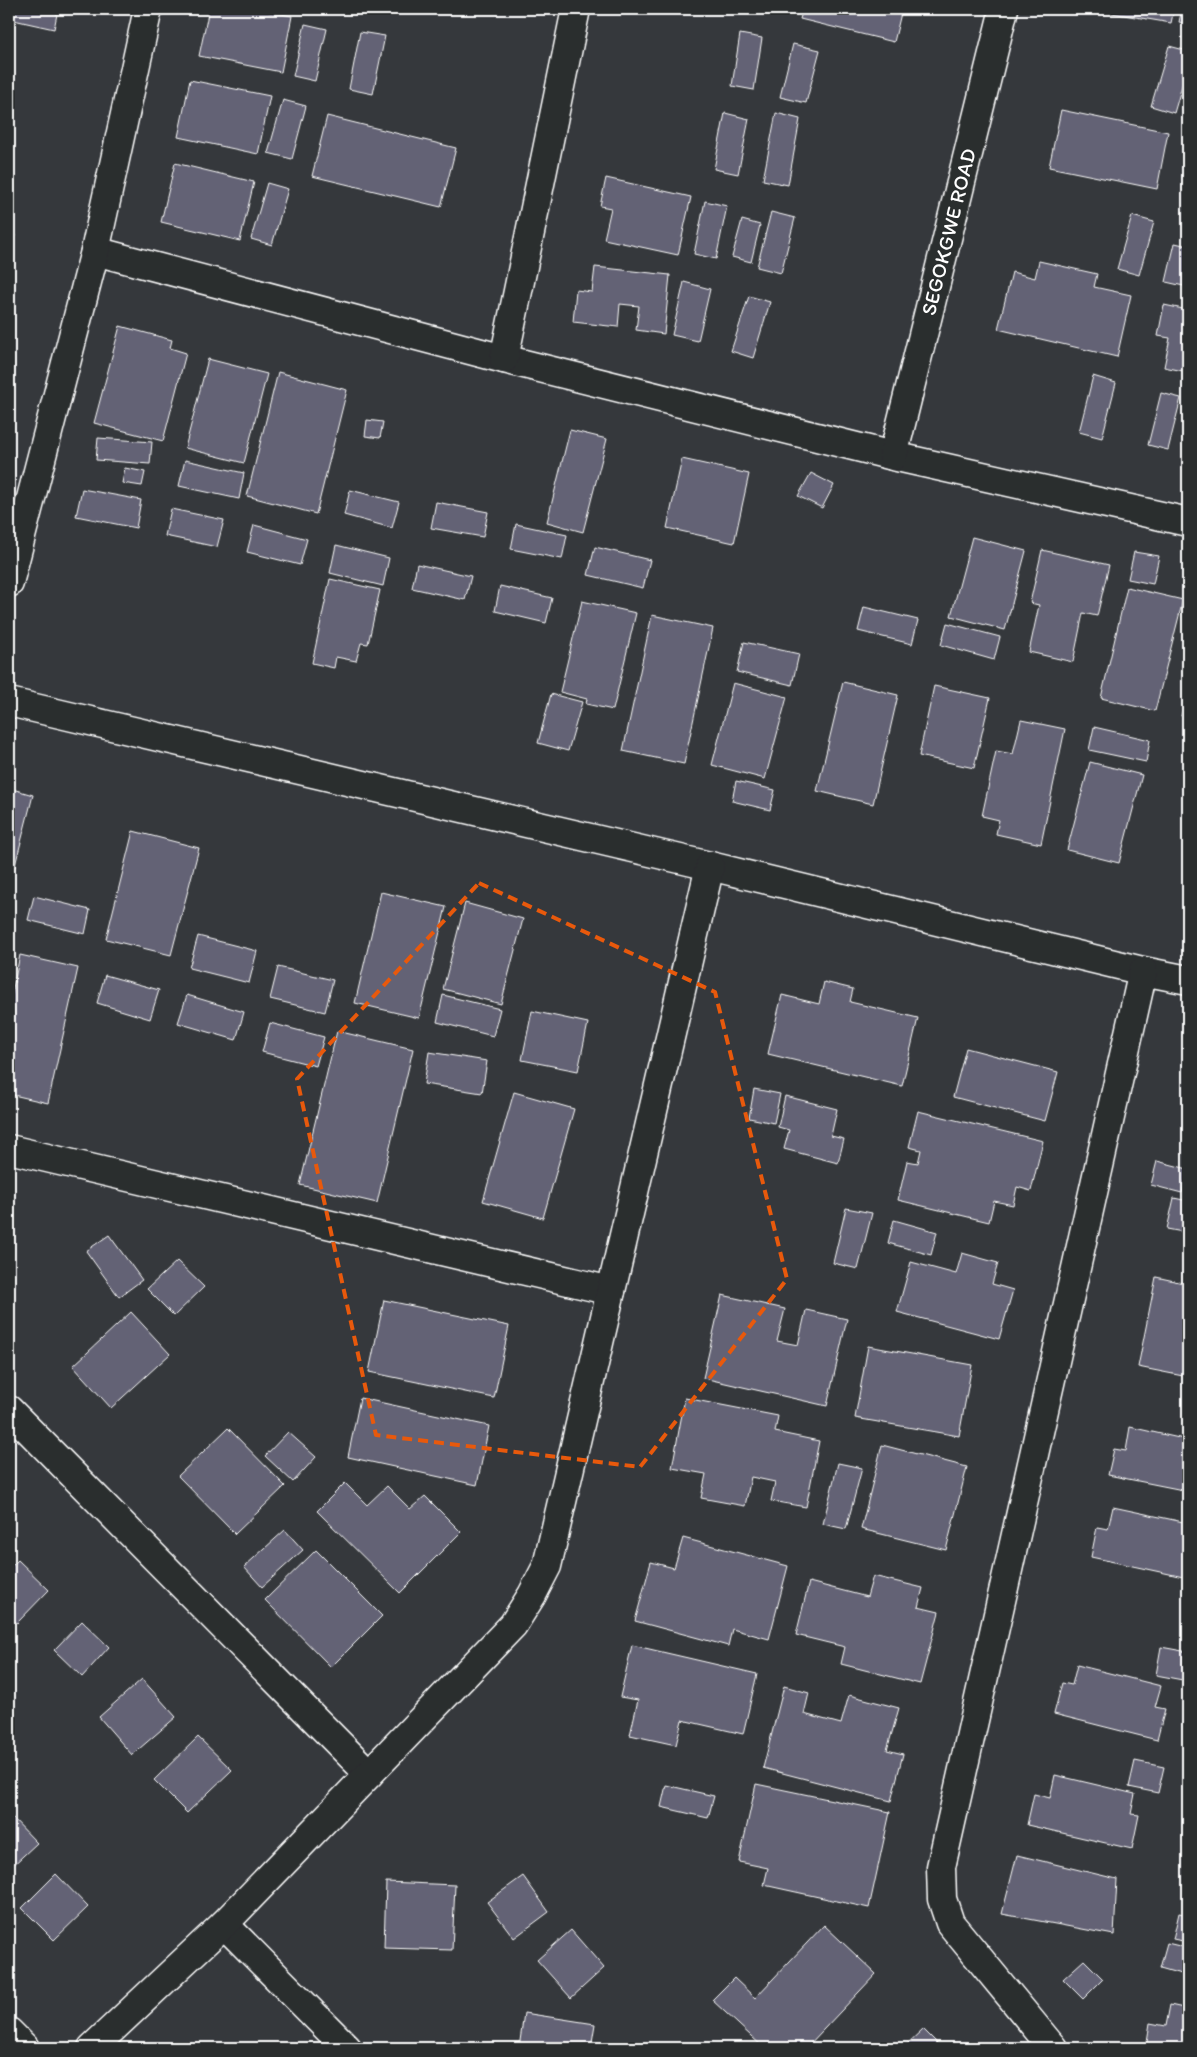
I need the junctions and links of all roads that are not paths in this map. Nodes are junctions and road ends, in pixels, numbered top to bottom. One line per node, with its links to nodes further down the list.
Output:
1 (148, 9): 4 (street)
2 (576, 9): 5 (street)
3 (1004, 9): 6 (street, SEGOKGWE ROAD)
4 (95, 251): 5 (street); 8 (street)
5 (504, 359): 6 (street)
6 (894, 456): 7 (street)
7 (1188, 522)
8 (9, 583)
9 (9, 702): 10 (street)
10 (710, 866): 11 (street); 14 (street)
11 (1144, 971): 12 (street); 22 (street)
12 (1188, 980)
13 (9, 1149): 14 (street)
14 (610, 1291): 16 (street)
15 (9, 1410): 16 (street)
16 (369, 1774): 17 (street)
17 (224, 1924): 20 (street); 21 (street)
18 (9, 2032): 19 (street)
19 (25, 2048)
20 (92, 2048)
21 (348, 2048)
22 (1053, 2048)

